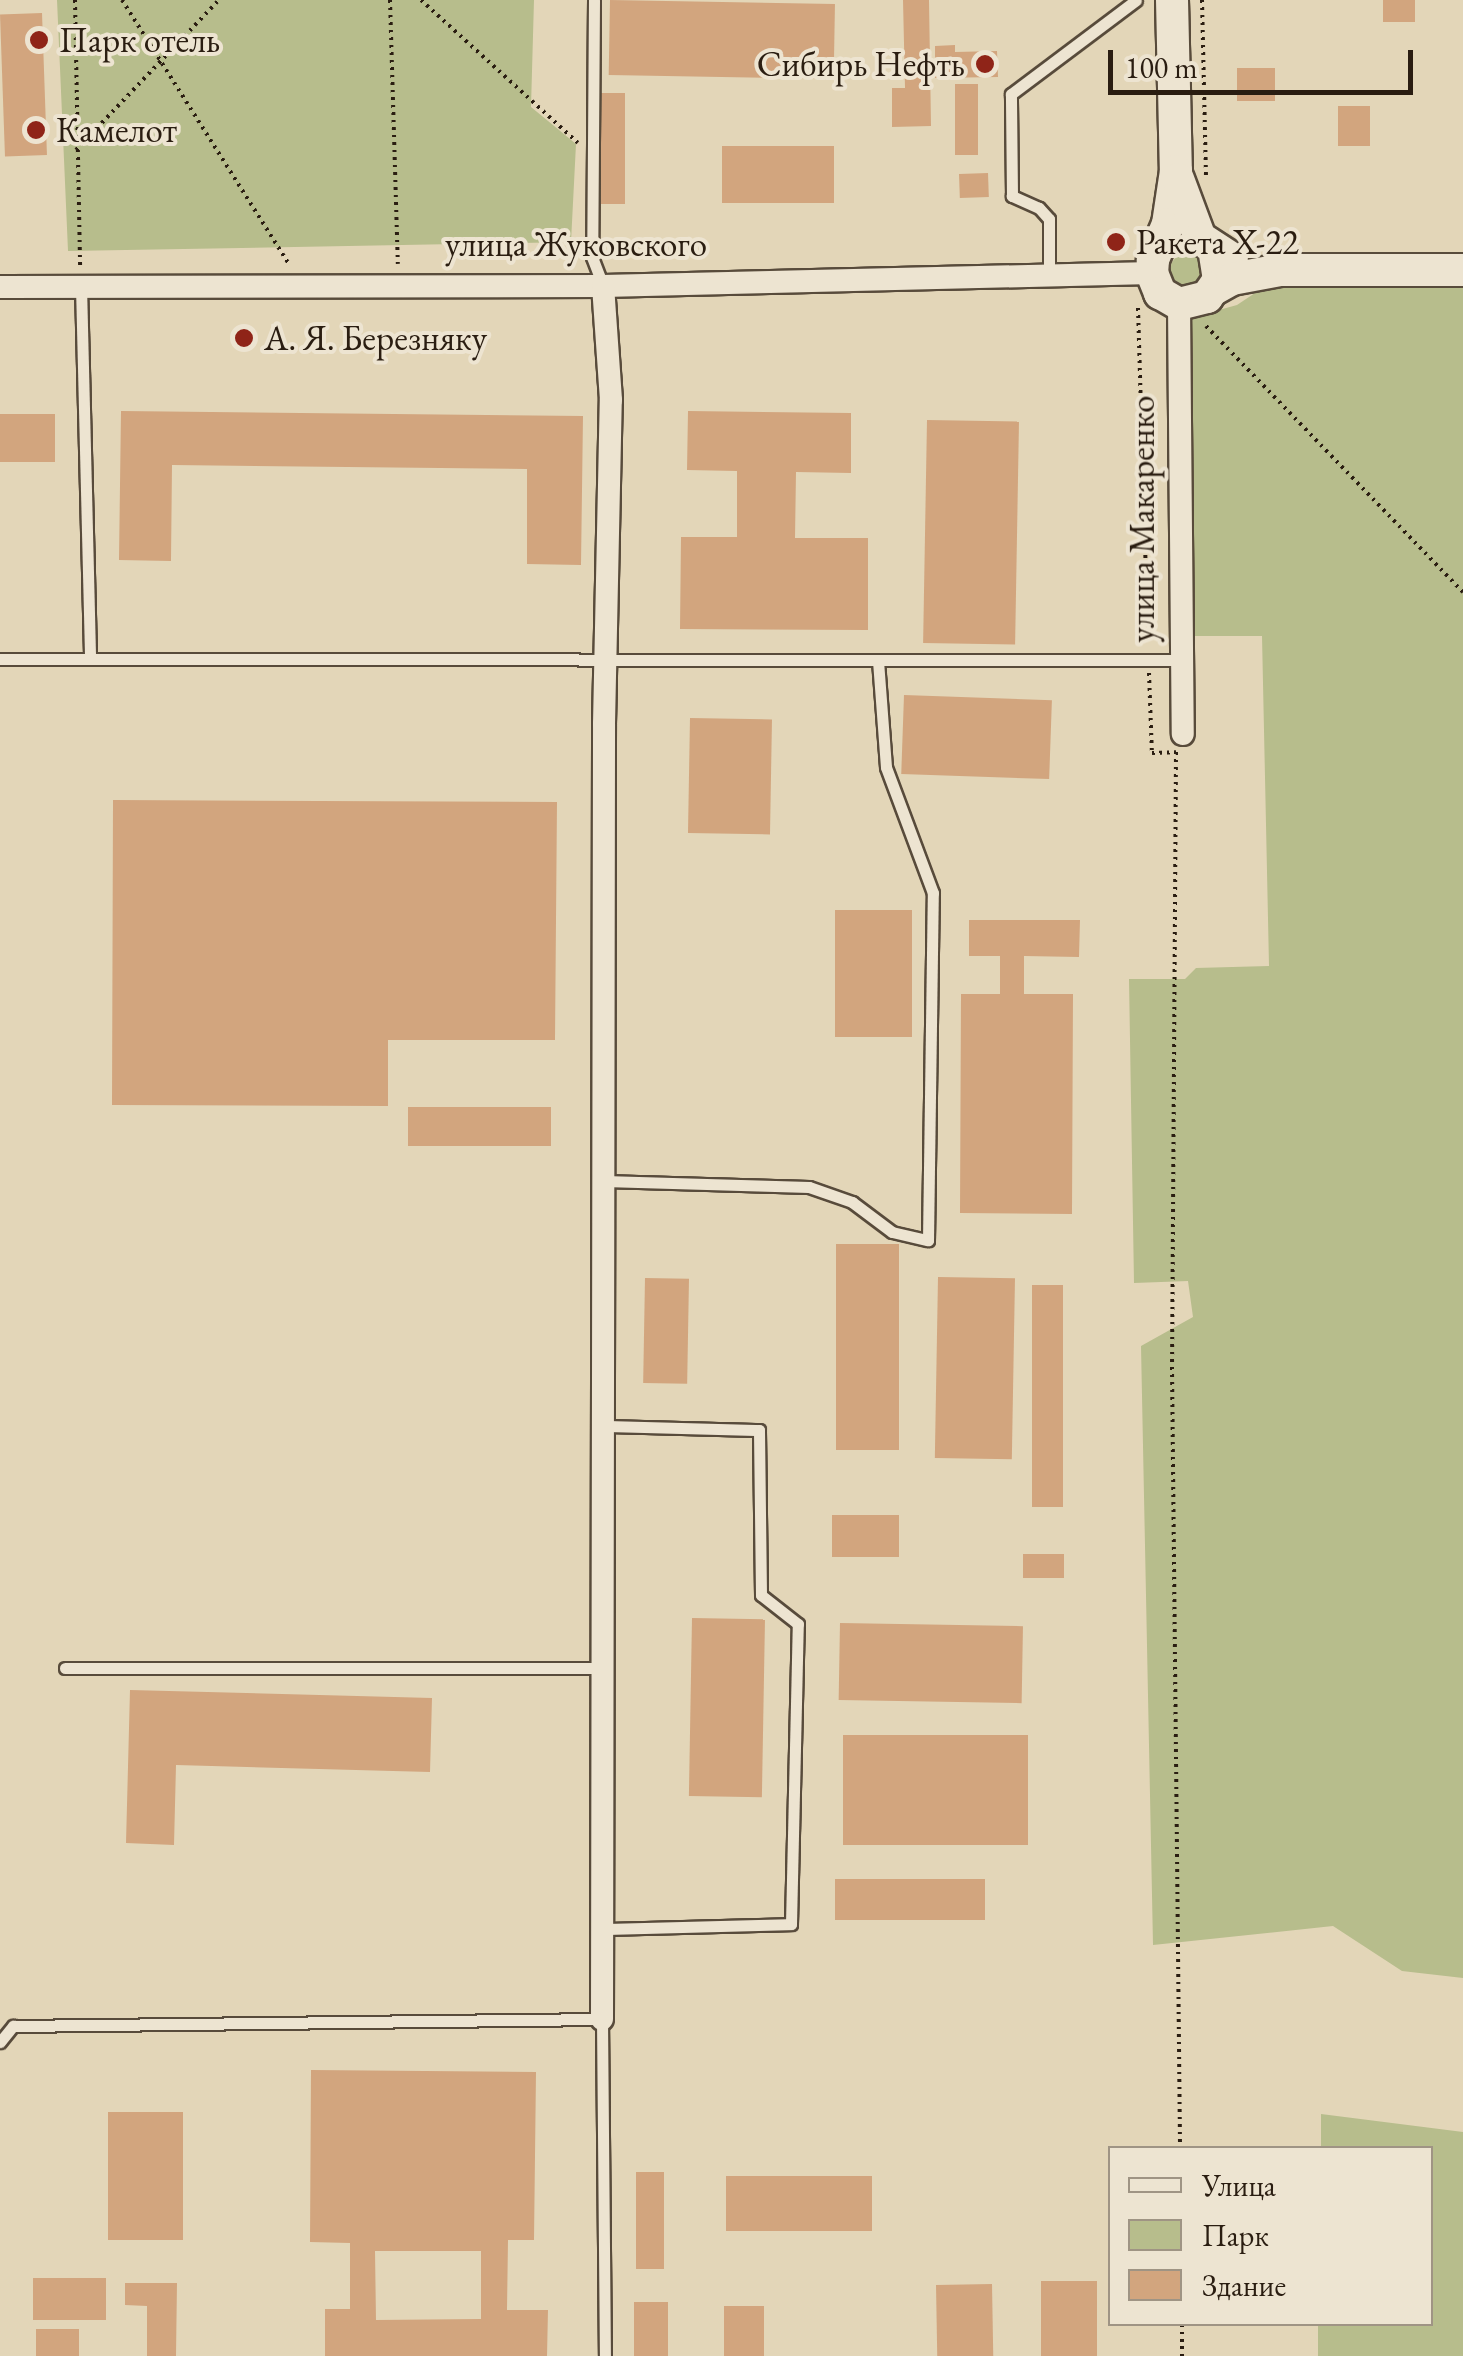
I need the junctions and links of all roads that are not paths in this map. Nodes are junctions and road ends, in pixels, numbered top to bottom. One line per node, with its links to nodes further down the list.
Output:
1 (594, 0): 11 (lane)
2 (1136, 0): 9 (lane)
3 (1172, 0): 4 (street)
4 (1191, 176): 5 (street); 6 (street)
5 (1207, 244): 6 (street); 7 (street); 13 (street)
6 (1155, 261): 9 (street, улица Жуковского); 13 (street)
7 (1280, 270): 8 (street); 13 (street)
8 (1463, 270)
9 (1049, 279): 11 (street, улица Жуковского)
10 (81, 286): 11 (street, улица Жуковского); 12 (street, улица Жуковского); 15 (lane)
11 (603, 286): 14 (street)
12 (0, 287)
13 (1190, 305): 18 (street, улица Макаренко)
14 (605, 656): 15 (lane); 17 (lane); 20 (street)
15 (90, 658): 16 (lane)
16 (0, 659)
17 (878, 660): 18 (lane); 20 (lane)
18 (1183, 660): 19 (street, улица Макаренко)
19 (1180, 743)
20 (604, 1182): 21 (street)
21 (603, 1426): 23 (street); 24 (lane)
22 (65, 1668): 23 (lane)
23 (603, 1668): 24 (street)
24 (602, 1930): 25 (street)
25 (602, 2019): 26 (lane); 27 (lane)
26 (0, 2042)
27 (605, 2356)

